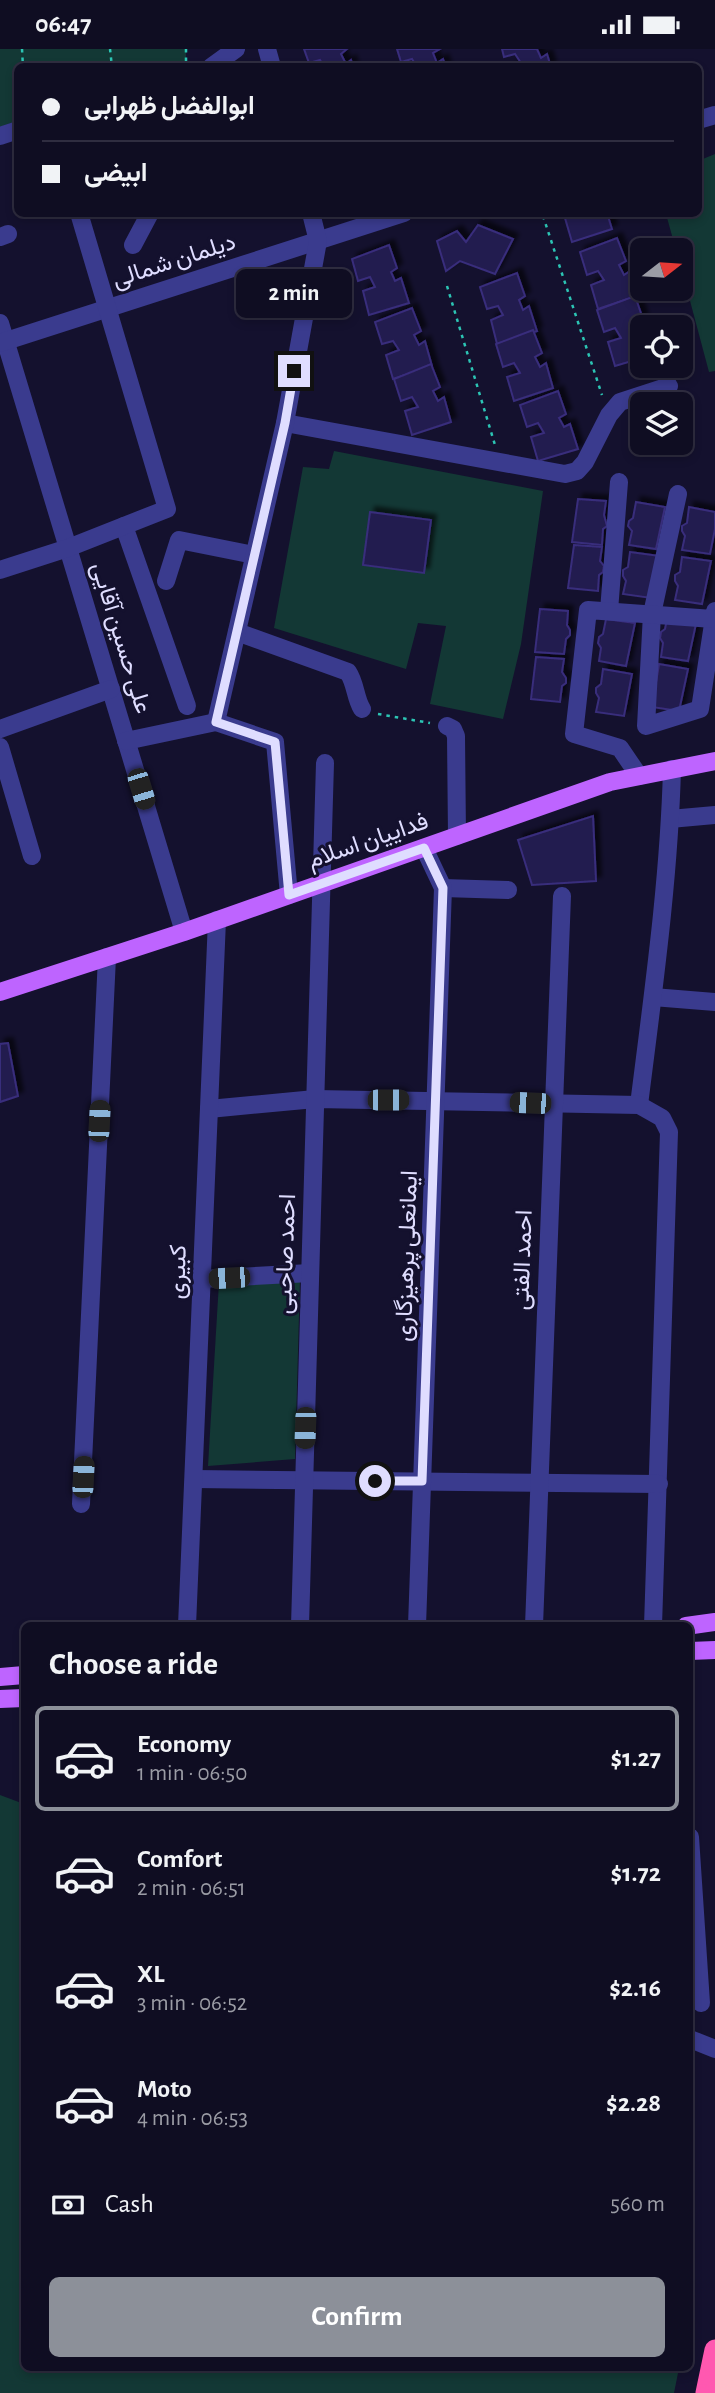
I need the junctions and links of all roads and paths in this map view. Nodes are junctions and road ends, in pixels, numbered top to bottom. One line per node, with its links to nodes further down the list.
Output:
1 (236, 49): 2 (street)
2 (217, 63)
3 (80, 217): 11 (street)
4 (148, 217): 9 (street)
5 (312, 217): 8 (street)
6 (392, 217): 8 (street, دیلمان شمالی)
7 (542, 217): 15 (path)
8 (318, 241): 11 (street, دیلمان شمالی); 16 (street)
9 (133, 245)
10 (447, 286): 17 (path)
11 (108, 309): 13 (street, دیلمان شمالی); 20 (street)
12 (0, 323): 13 (street, علی حسین آقایی)
13 (5, 347): 21 (street, علی حسین آقایی)
14 (668, 386): 15 (street)
15 (609, 415): 17 (street)
16 (285, 423): 17 (street); 22 (street)
17 (500, 462)
18 (619, 482): 25 (street)
19 (678, 494): 26 (street)
20 (124, 526): 21 (street); 30 (street)
21 (68, 548): 23 (street); 29 (street, علی حسین آقایی)
22 (254, 555): 24 (street); 28 (street)
23 (0, 571)
24 (166, 581)
25 (609, 611): 26 (street); 40 (street)
26 (652, 614): 27 (street); 27 (street)
27 (714, 615)
28 (237, 632): 31 (street); 32 (street)
29 (111, 689): 34 (street); 35 (street, علی حسین آقایی)
30 (187, 706)
31 (362, 709): 33 (path)
32 (216, 722): 35 (street); 49 (street)
33 (447, 726): 43 (street)
34 (0, 729)
35 (126, 741): 52 (street, علی حسین آقایی)
36 (0, 747): 45 (street)
37 (715, 761): 39 (main road, فداییان اسلام)
38 (324, 763): 46 (street, احمد صاحبی)
39 (672, 769): 40 (main road, فداییان اسلام); 42 (street)
40 (639, 776): 43 (main road, فداییان اسلام)
41 (715, 815): 42 (street)
42 (670, 819): 55 (street)
43 (457, 835): 44 (main road, فداییان اسلام)
44 (424, 848): 46 (main road, فداییان اسلام); 47 (street)
45 (32, 856)
46 (321, 883): 49 (main road, فداییان اسلام); 57 (street, احمد صاحبی)
47 (443, 888): 48 (street); 58 (street, ایمانعلی پرهیزگاری)
48 (508, 890)
49 (289, 895): 51 (main road, فداییان اسلام)
50 (562, 896): 59 (street, احمد الفتی)
51 (217, 920): 52 (main road, فداییان اسلام); 61 (street, کبیری)
52 (184, 932): 53 (main road, فداییان اسلام)
53 (107, 957): 54 (main road, فداییان اسلام); 69 (street)
54 (0, 992)
55 (653, 997): 56 (street); 60 (street)
56 (715, 1002)
57 (315, 1099): 58 (street); 61 (street); 62 (street, احمد صاحبی)
58 (437, 1100): 59 (street); 66 (street, ایمانعلی پرهیزگاری)
59 (554, 1104): 60 (street); 67 (street, احمد الفتی)
60 (639, 1105): 68 (street)
61 (209, 1109): 63 (street, کبیری)
62 (310, 1273): 63 (street); 65 (street, احمد صاحبی)
63 (202, 1279): 64 (street, کبیری)
64 (194, 1479): 65 (street); 70 (street, کبیری)
65 (304, 1480): 66 (street); 71 (street, احمد صاحبی)
66 (422, 1481): 67 (street); 72 (street, ایمانعلی پرهیزگاری)
67 (539, 1483): 68 (street); 73 (street, احمد الفتی)
68 (659, 1484): 74 (street)
69 (81, 1504)
70 (187, 1622)
71 (300, 1622)
72 (417, 1622)
73 (534, 1622)
74 (653, 1622)
75 (715, 1622): 76 (main road)
76 (693, 1625)
77 (715, 1650): 78 (main road)
78 (693, 1651)
79 (21, 1675): 80 (main road)
80 (0, 1677)
81 (21, 1697): 82 (main road)
82 (0, 1699)
83 (693, 1882): 84 (street)
84 (701, 2003)
85 (693, 2040): 86 (street)
86 (715, 2049)
87 (715, 2350): 88 (highway)
88 (706, 2393)

